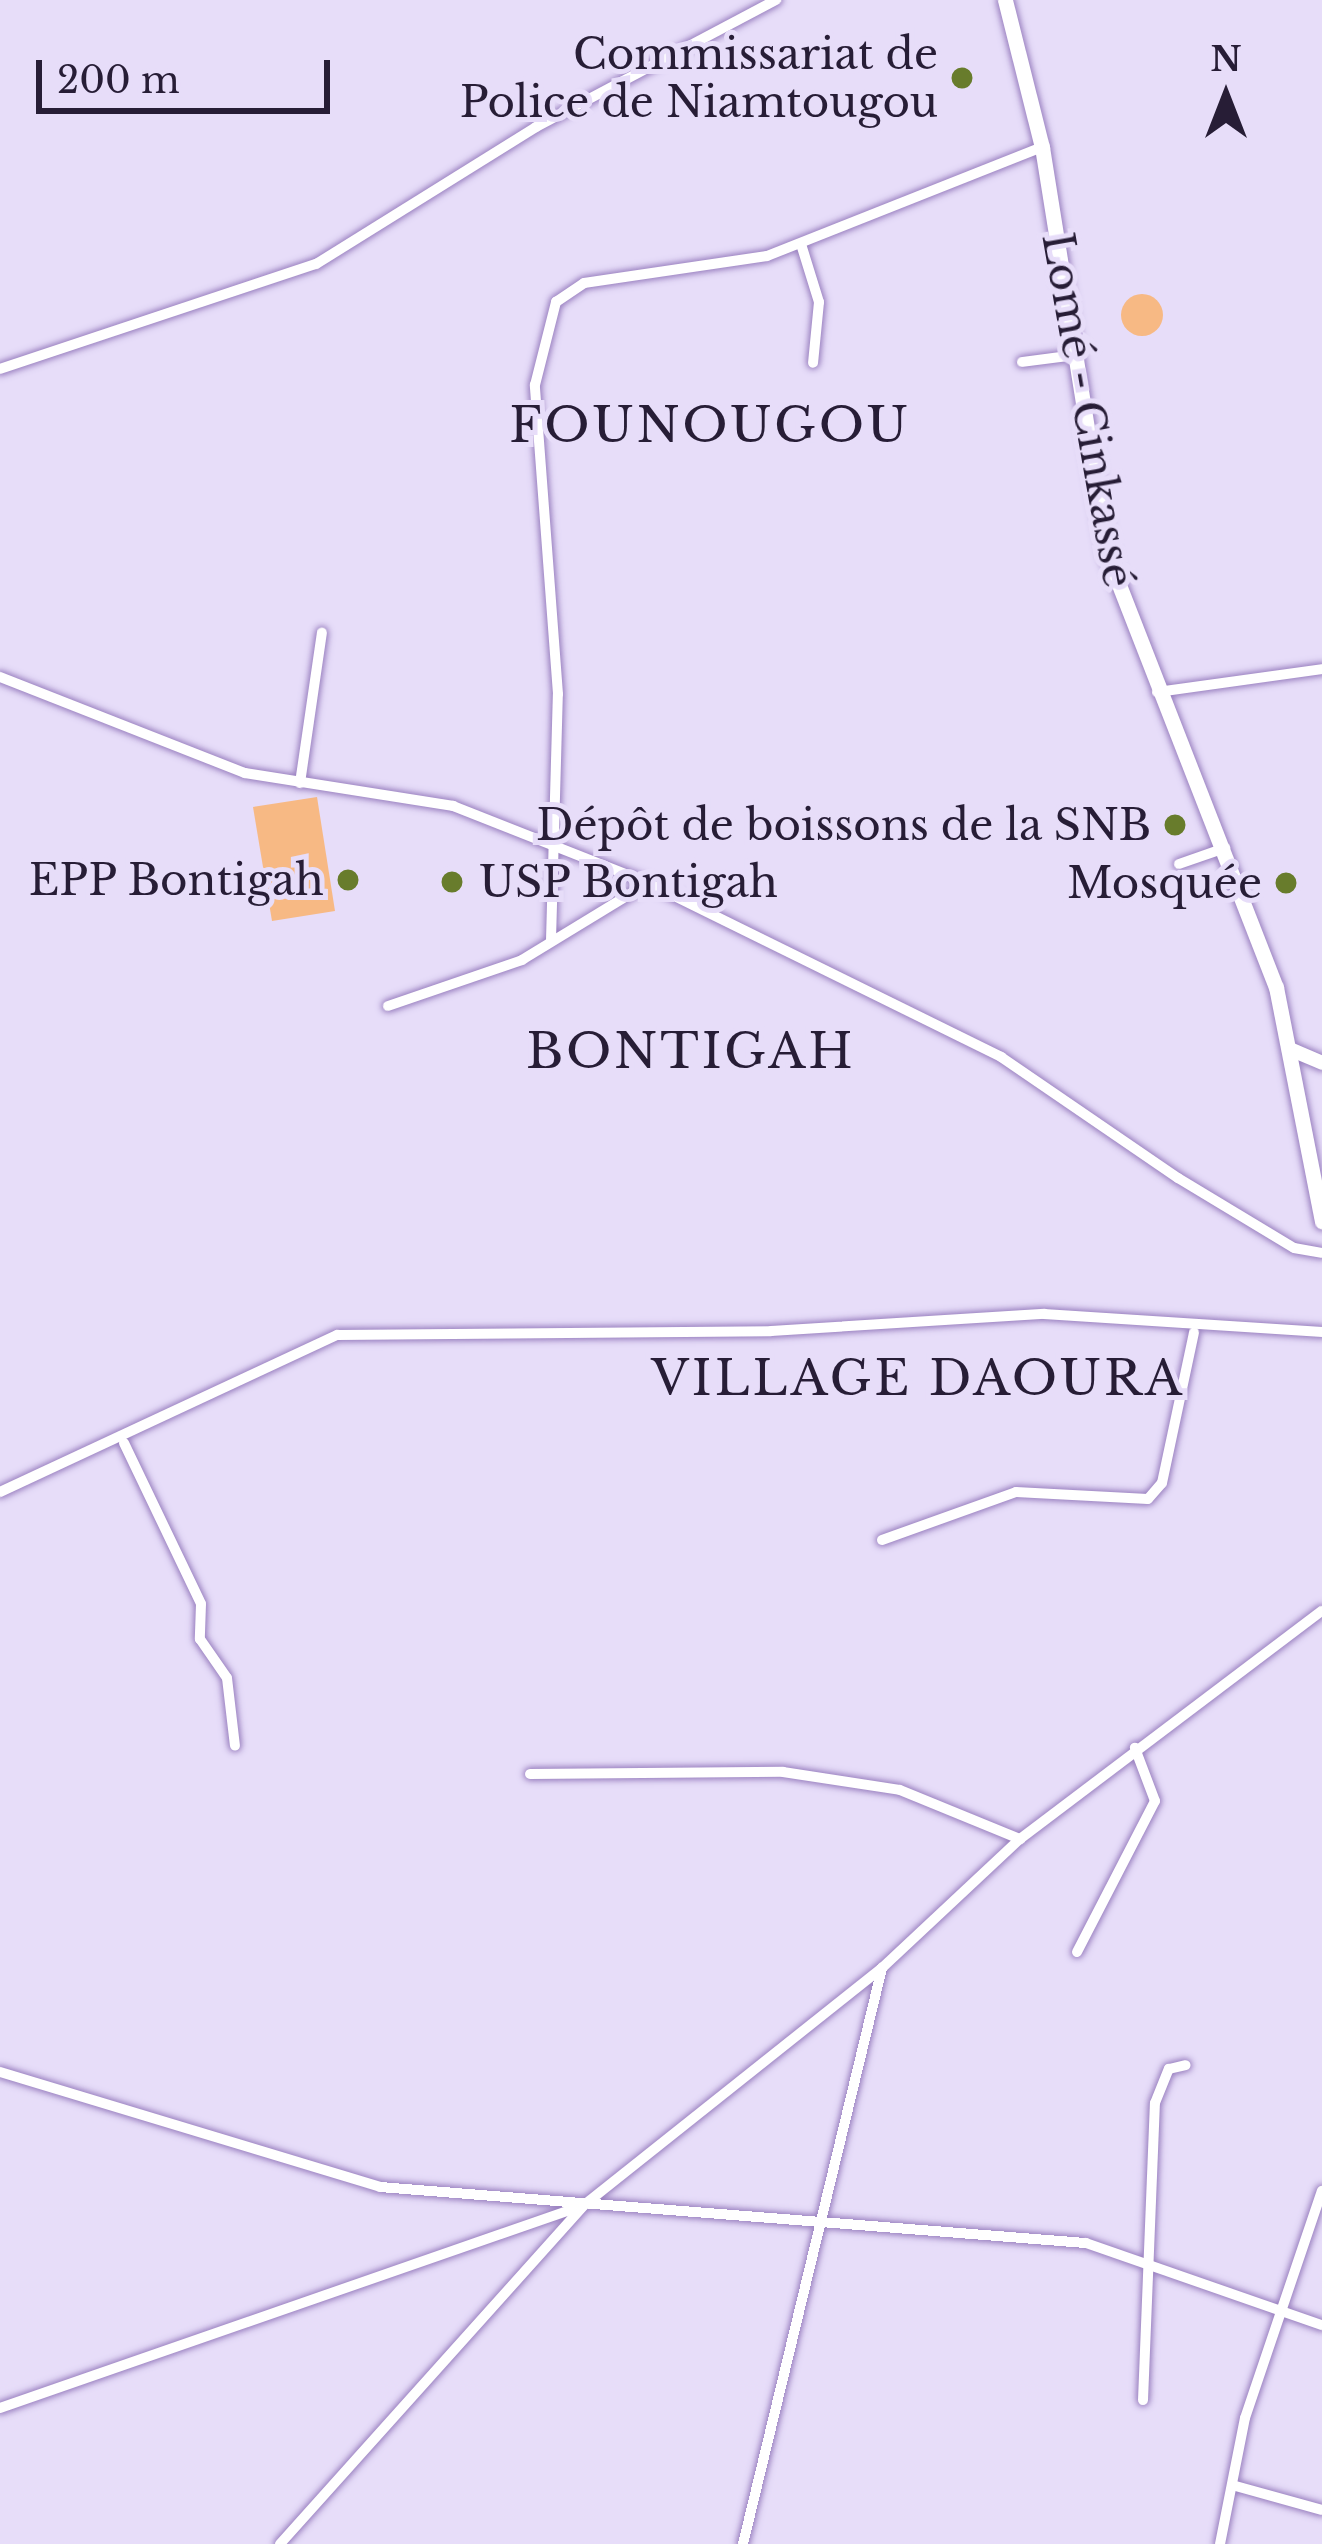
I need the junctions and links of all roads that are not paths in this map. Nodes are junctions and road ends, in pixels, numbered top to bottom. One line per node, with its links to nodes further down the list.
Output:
1 (776, 0): 8 (street)
2 (1005, 0): 3 (highway, Lomé - Cinkassé)
3 (1042, 147): 4 (street); 5 (highway, Lomé - Cinkassé)
4 (801, 244): 7 (street); 14 (street)
5 (1075, 355): 6 (street); 12 (highway, Lomé - Cinkassé)
6 (1022, 362)
7 (814, 363)
8 (0, 369)
9 (322, 633): 13 (street)
10 (1322, 669): 12 (street)
11 (0, 676): 13 (street)
12 (1157, 692): 15 (highway, Lomé - Cinkassé)
13 (300, 783): 14 (street)
14 (553, 848): 17 (street); 18 (street)
15 (1225, 848): 16 (street); 20 (highway, Lomé - Cinkassé)
16 (1179, 864)
17 (647, 883): 18 (street); 24 (street)
18 (551, 940): 19 (street)
19 (388, 1006)
20 (1292, 1050): 21 (main road); 22 (highway, Lomé - Cinkassé)
21 (1322, 1063)
22 (1320, 1182): 23 (highway, Lomé - Cinkassé)
23 (1322, 1222)
24 (1322, 1253)
25 (1193, 1332): 26 (street); 27 (street); 29 (street)
26 (1322, 1332)
27 (124, 1443): 28 (street); 31 (street)
28 (0, 1492)
29 (881, 1540)
30 (1322, 1611): 32 (street)
31 (235, 1746)
32 (1135, 1748): 34 (street); 35 (street)
33 (530, 1774): 34 (street)
34 (1020, 1839): 36 (street)
35 (1076, 1952)
36 (882, 1968): 40 (street); 41 (street)
37 (1186, 2065): 42 (street)
38 (0, 2072): 40 (street)
39 (1322, 2191): 43 (street)
40 (584, 2205): 41 (street); 46 (street); 49 (street)
41 (820, 2218): 42 (street); 50 (street)
42 (1151, 2261): 43 (street); 45 (street)
43 (1283, 2308): 44 (street); 47 (street)
44 (1322, 2325)
45 (1143, 2400)
46 (0, 2408)
47 (1232, 2485): 48 (street); 51 (street)
48 (1322, 2510)
49 (280, 2544)
50 (743, 2544)
51 (1220, 2544)

